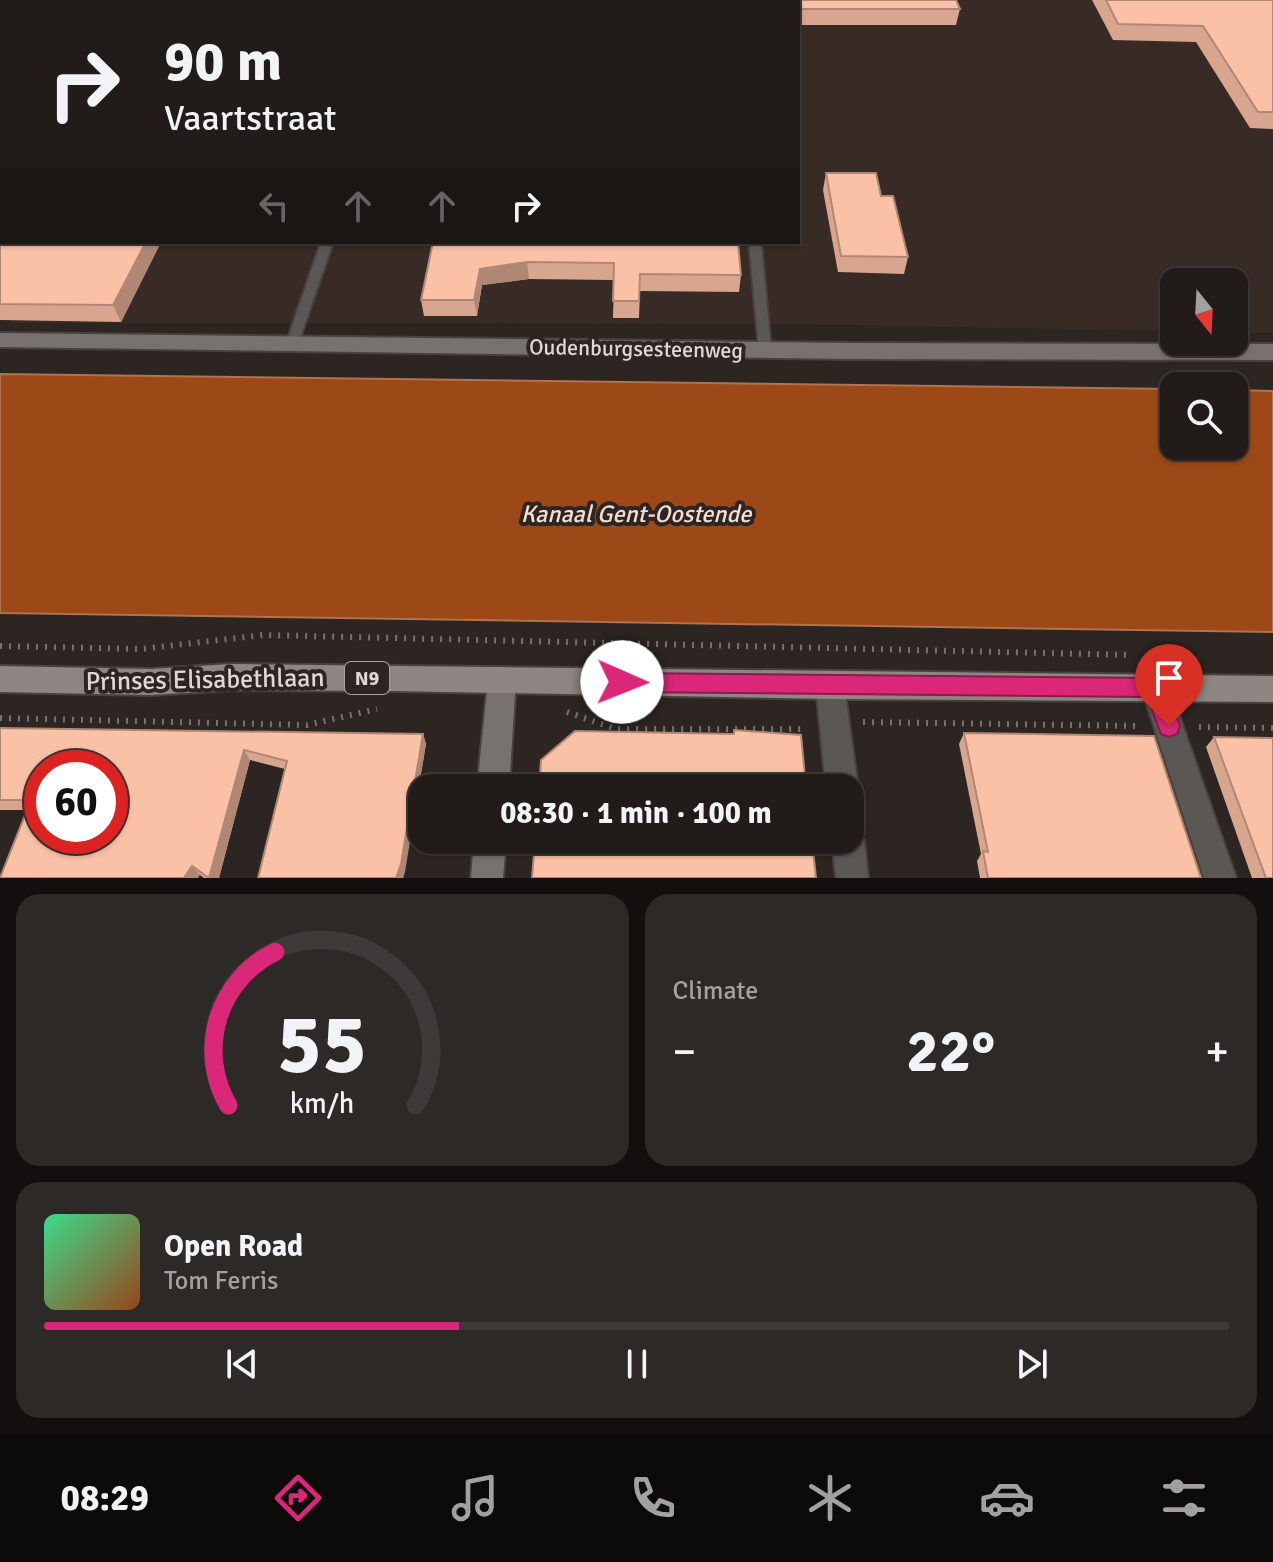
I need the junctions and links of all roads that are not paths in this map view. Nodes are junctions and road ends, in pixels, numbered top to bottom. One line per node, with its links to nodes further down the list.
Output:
1 (326, 244): 4 (lane)
2 (755, 244): 5 (lane)
3 (0, 340): 4 (street, Oudenburgsesteenweg)
4 (292, 344): 5 (street, Oudenburgsesteenweg)
5 (765, 350): 6 (street, Oudenburgsesteenweg)
6 (1273, 352)
7 (0, 679): 8 (main road, Prinses Elisabethlaan / N9)
8 (502, 680): 9 (main road, Prinses Elisabethlaan / N9); 12 (street)
9 (830, 686): 10 (main road, Prinses Elisabethlaan / N9); 13 (street)
10 (1155, 687): 11 (main road, Prinses Elisabethlaan / N9); 18 (street)
11 (1273, 689)
12 (494, 774)
13 (840, 774)
14 (489, 854): 16 (street)
15 (849, 854): 17 (street)
16 (487, 878)
17 (852, 878)
18 (1220, 878)

